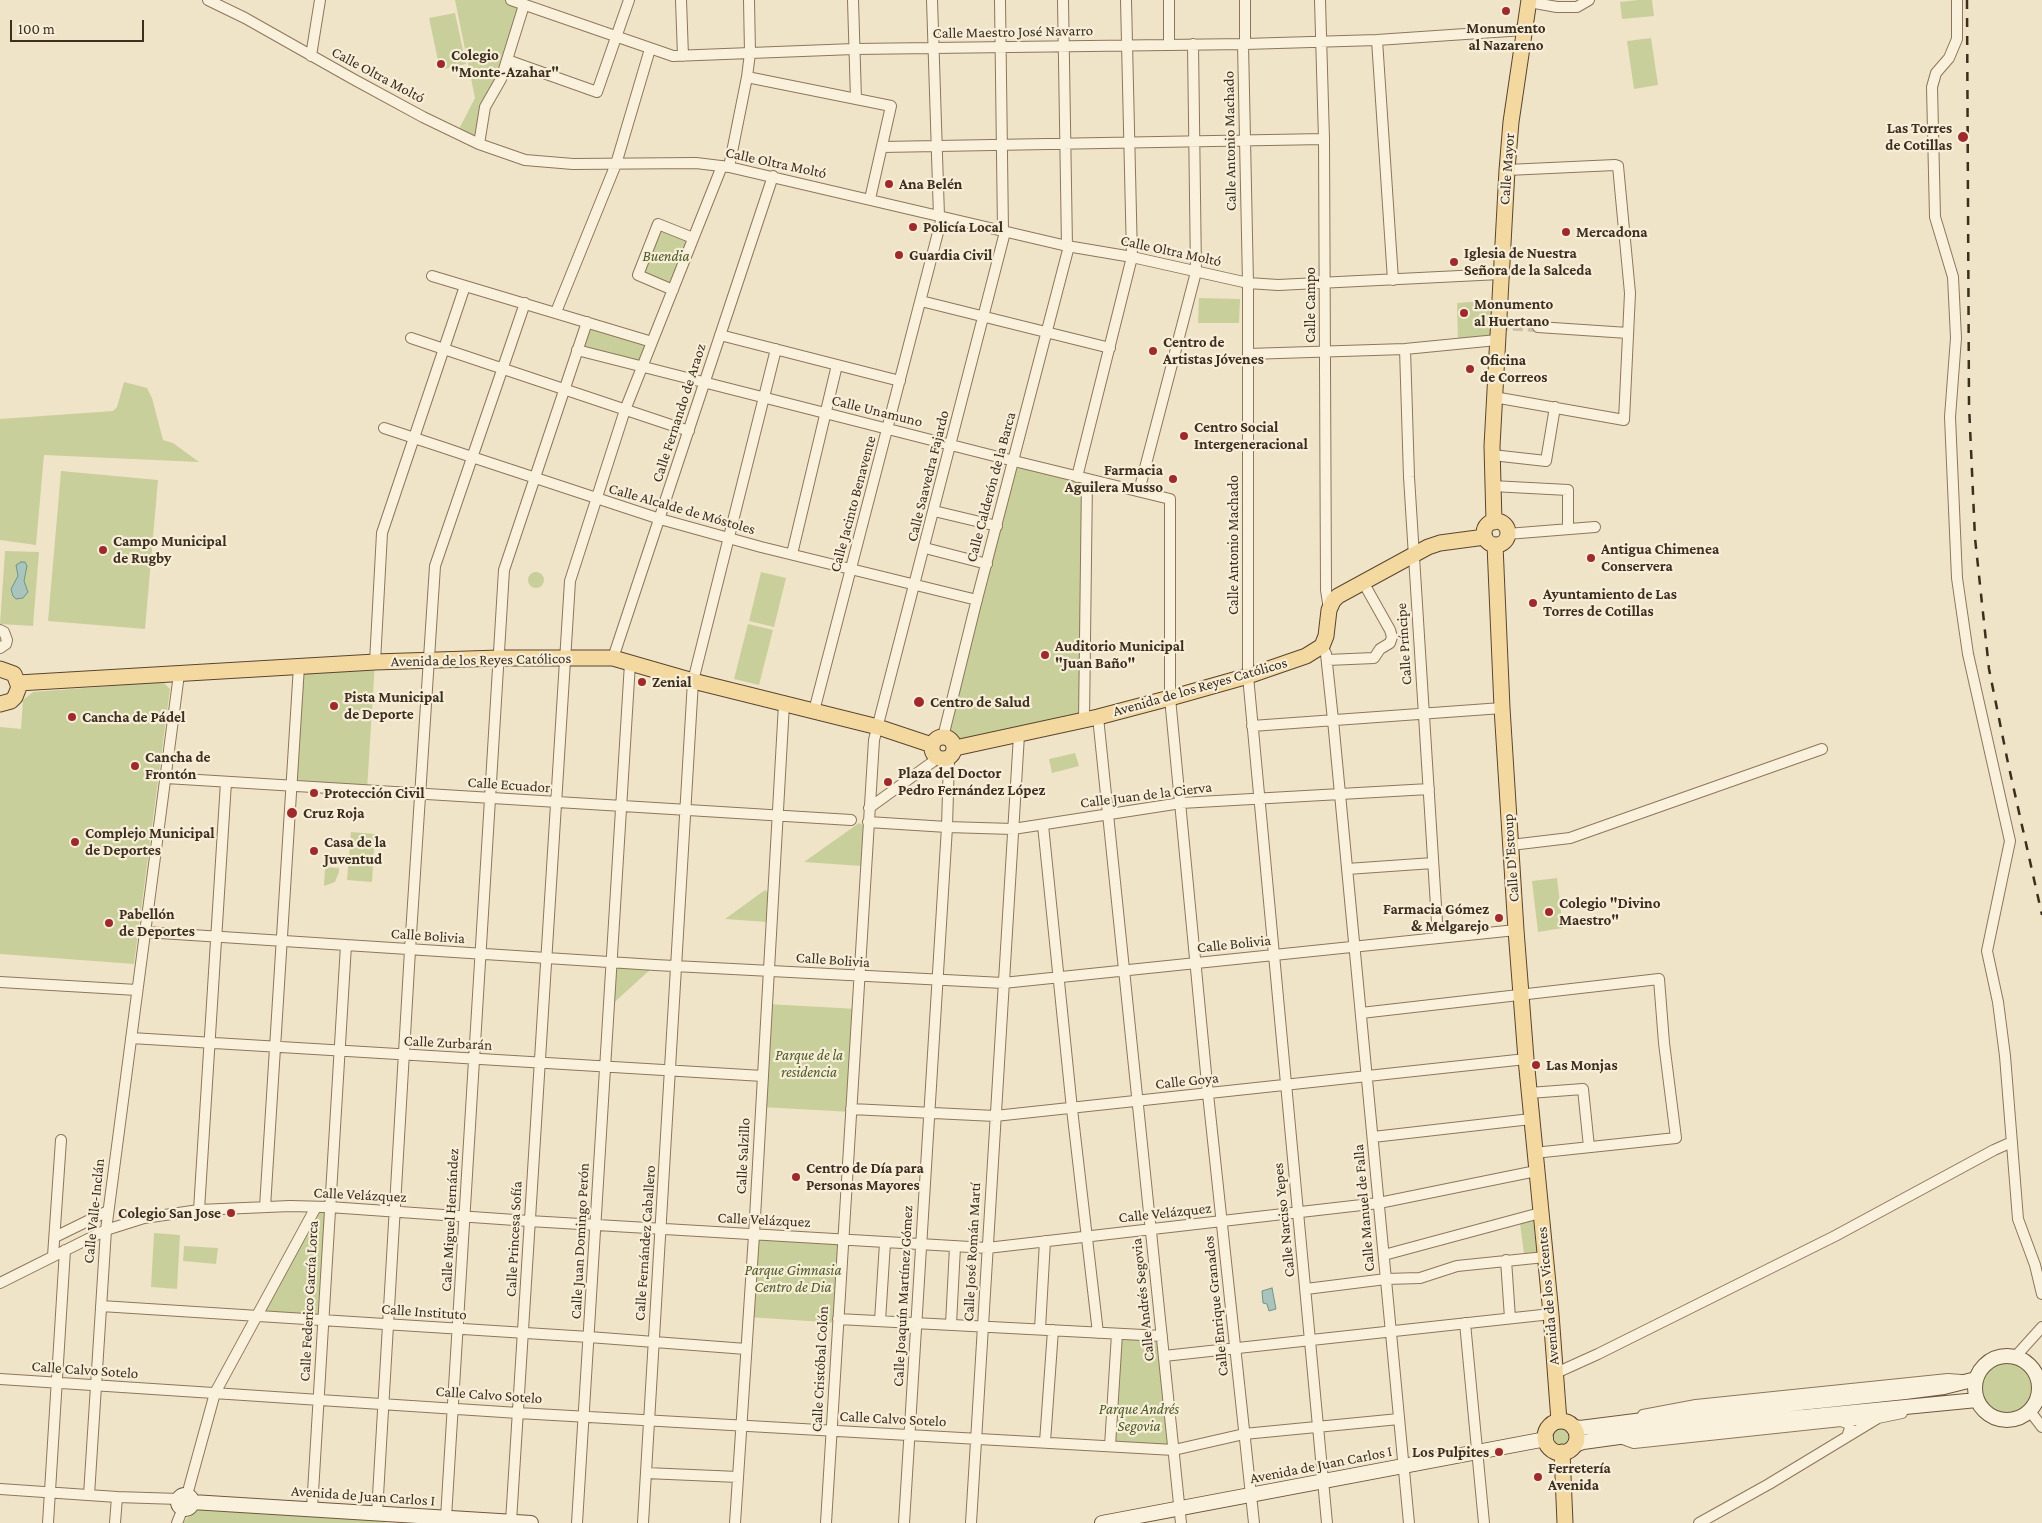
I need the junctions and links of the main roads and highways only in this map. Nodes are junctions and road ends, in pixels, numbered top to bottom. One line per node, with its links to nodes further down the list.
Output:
1 (1529, 1): 2 (main road, Calle Mayor)
2 (1494, 522): 3 (main road); 3 (main road)
3 (1490, 541): 5 (main road, Avenida de los Reyes Católicos); 7 (main road, Calle D'Estoup)
4 (0, 669): 5 (main road)
5 (18, 683): 6 (main road)
6 (0, 704)
7 (1536, 1171): 11 (main road, Avenida de los Vicentes)
8 (1971, 1380): 9 (main road); 10 (main road); 13 (main road)
9 (2040, 1384): 10 (main road)
10 (1977, 1400): 13 (main road)
11 (1559, 1421): 12 (main road); 14 (main road)
12 (1574, 1427): 13 (main road); 15 (main road)
13 (1617, 1431): 15 (main road)
14 (1546, 1439): 15 (main road); 19 (main road, Avenida de Juan Carlos I)
15 (1568, 1449): 20 (main road)
16 (185, 1501): 17 (main road, Avenida de Juan Carlos I)
17 (511, 1522): 18 (main road, Avenida de Juan Carlos I)
18 (531, 1523)
19 (1102, 1523)
20 (1565, 1523)

